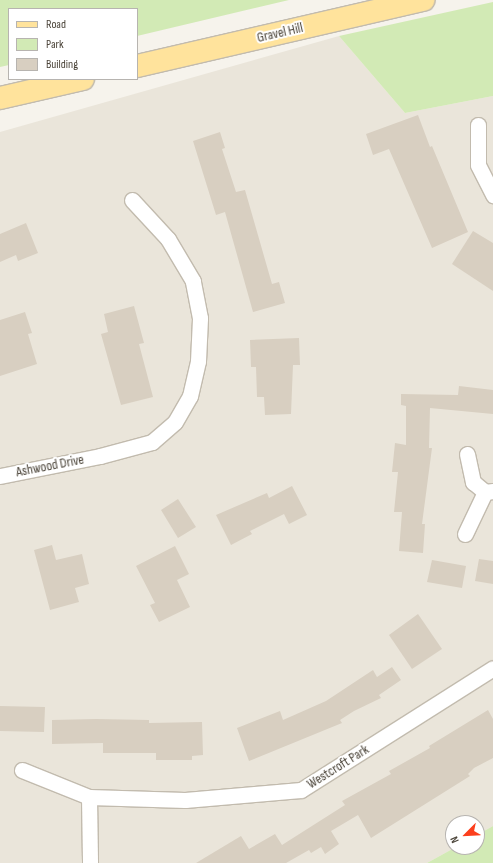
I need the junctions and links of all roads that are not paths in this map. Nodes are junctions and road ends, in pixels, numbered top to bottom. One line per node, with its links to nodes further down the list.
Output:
1 (423, 0): 2 (main road, Gravel Hill)
2 (138, 66)
3 (79, 80): 4 (main road)
4 (0, 98)
5 (478, 125): 6 (street)
6 (493, 195)
7 (132, 200): 9 (street, Ashwood Drive)
8 (467, 454): 10 (street)
9 (0, 476)
10 (489, 491): 11 (street)
11 (465, 534)
12 (493, 668): 14 (street, Westcroft Park)
13 (22, 770): 14 (street, Westcroft Park)
14 (89, 797): 15 (street)
15 (90, 863)

